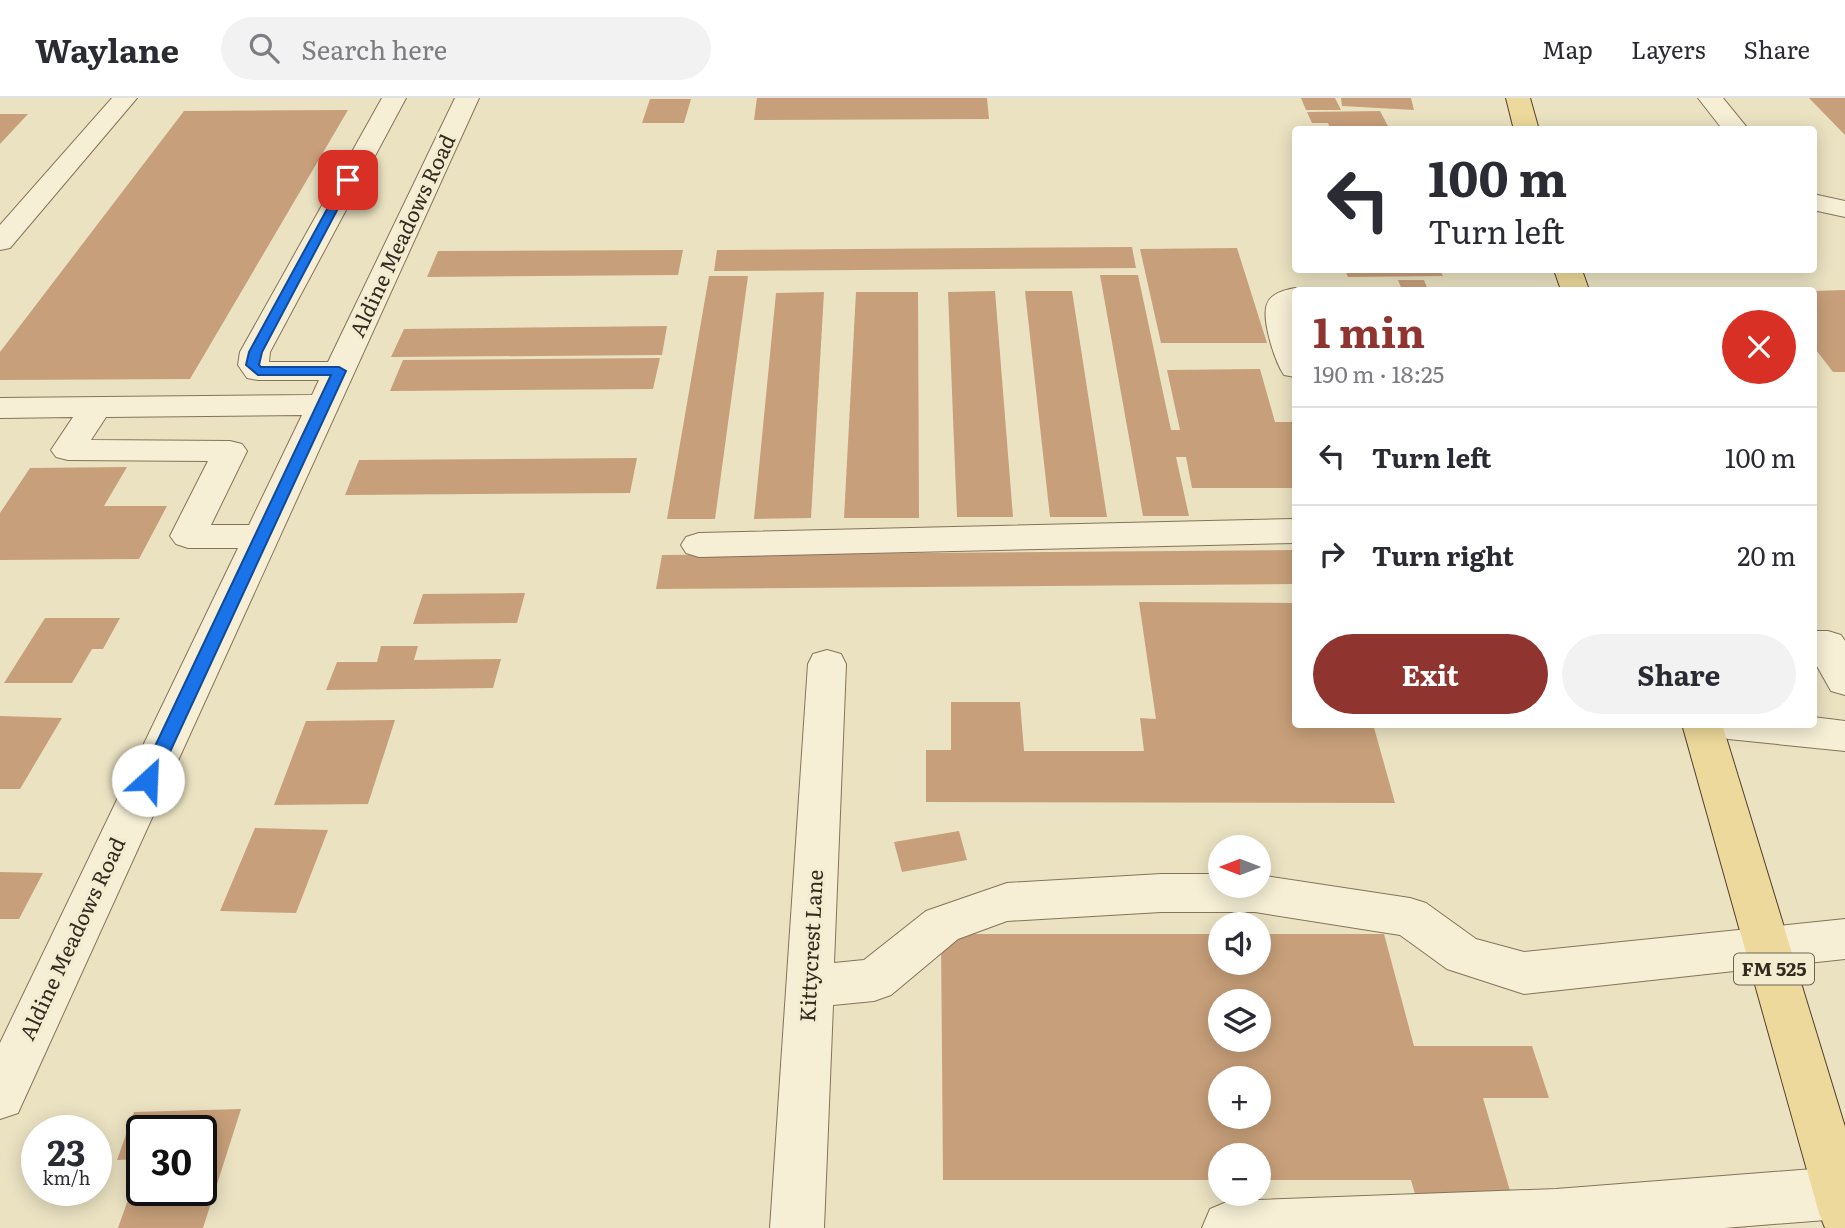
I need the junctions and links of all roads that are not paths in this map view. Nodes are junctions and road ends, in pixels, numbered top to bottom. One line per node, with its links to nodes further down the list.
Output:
1 (125, 98): 10 (street)
2 (394, 98): 13 (street)
3 (467, 98): 13 (street, Aldine Meadows Road)
4 (1518, 98): 6 (main road)
5 (1710, 98): 7 (street)
6 (1526, 126)
7 (1734, 126)
8 (1817, 203): 9 (street)
9 (1845, 209)
10 (0, 242)
11 (1292, 298): 12 (street)
12 (1292, 358)
13 (339, 371): 14 (street, Aldine Meadows Road)
14 (323, 405): 15 (street); 20 (street, Aldine Meadows Road)
15 (252, 406): 16 (street); 18 (street)
16 (96, 407): 17 (street); 18 (street)
17 (0, 408)
18 (230, 451): 20 (street)
19 (1292, 531): 21 (street)
20 (262, 537): 31 (street, Aldine Meadows Road)
21 (699, 545)
22 (1829, 645): 24 (street)
23 (827, 664): 30 (street, Kittycrest Lane)
24 (1845, 681)
25 (1703, 728): 29 (main road, FM 525)
26 (1767, 728): 27 (street)
27 (1845, 736)
28 (1845, 939): 29 (street)
29 (1768, 949): 30 (street); 32 (main road, FM 525)
30 (810, 986): 33 (street, Kittycrest Lane)
31 (0, 1096)
32 (1842, 1203): 34 (street)
33 (797, 1228)
34 (1229, 1228)

